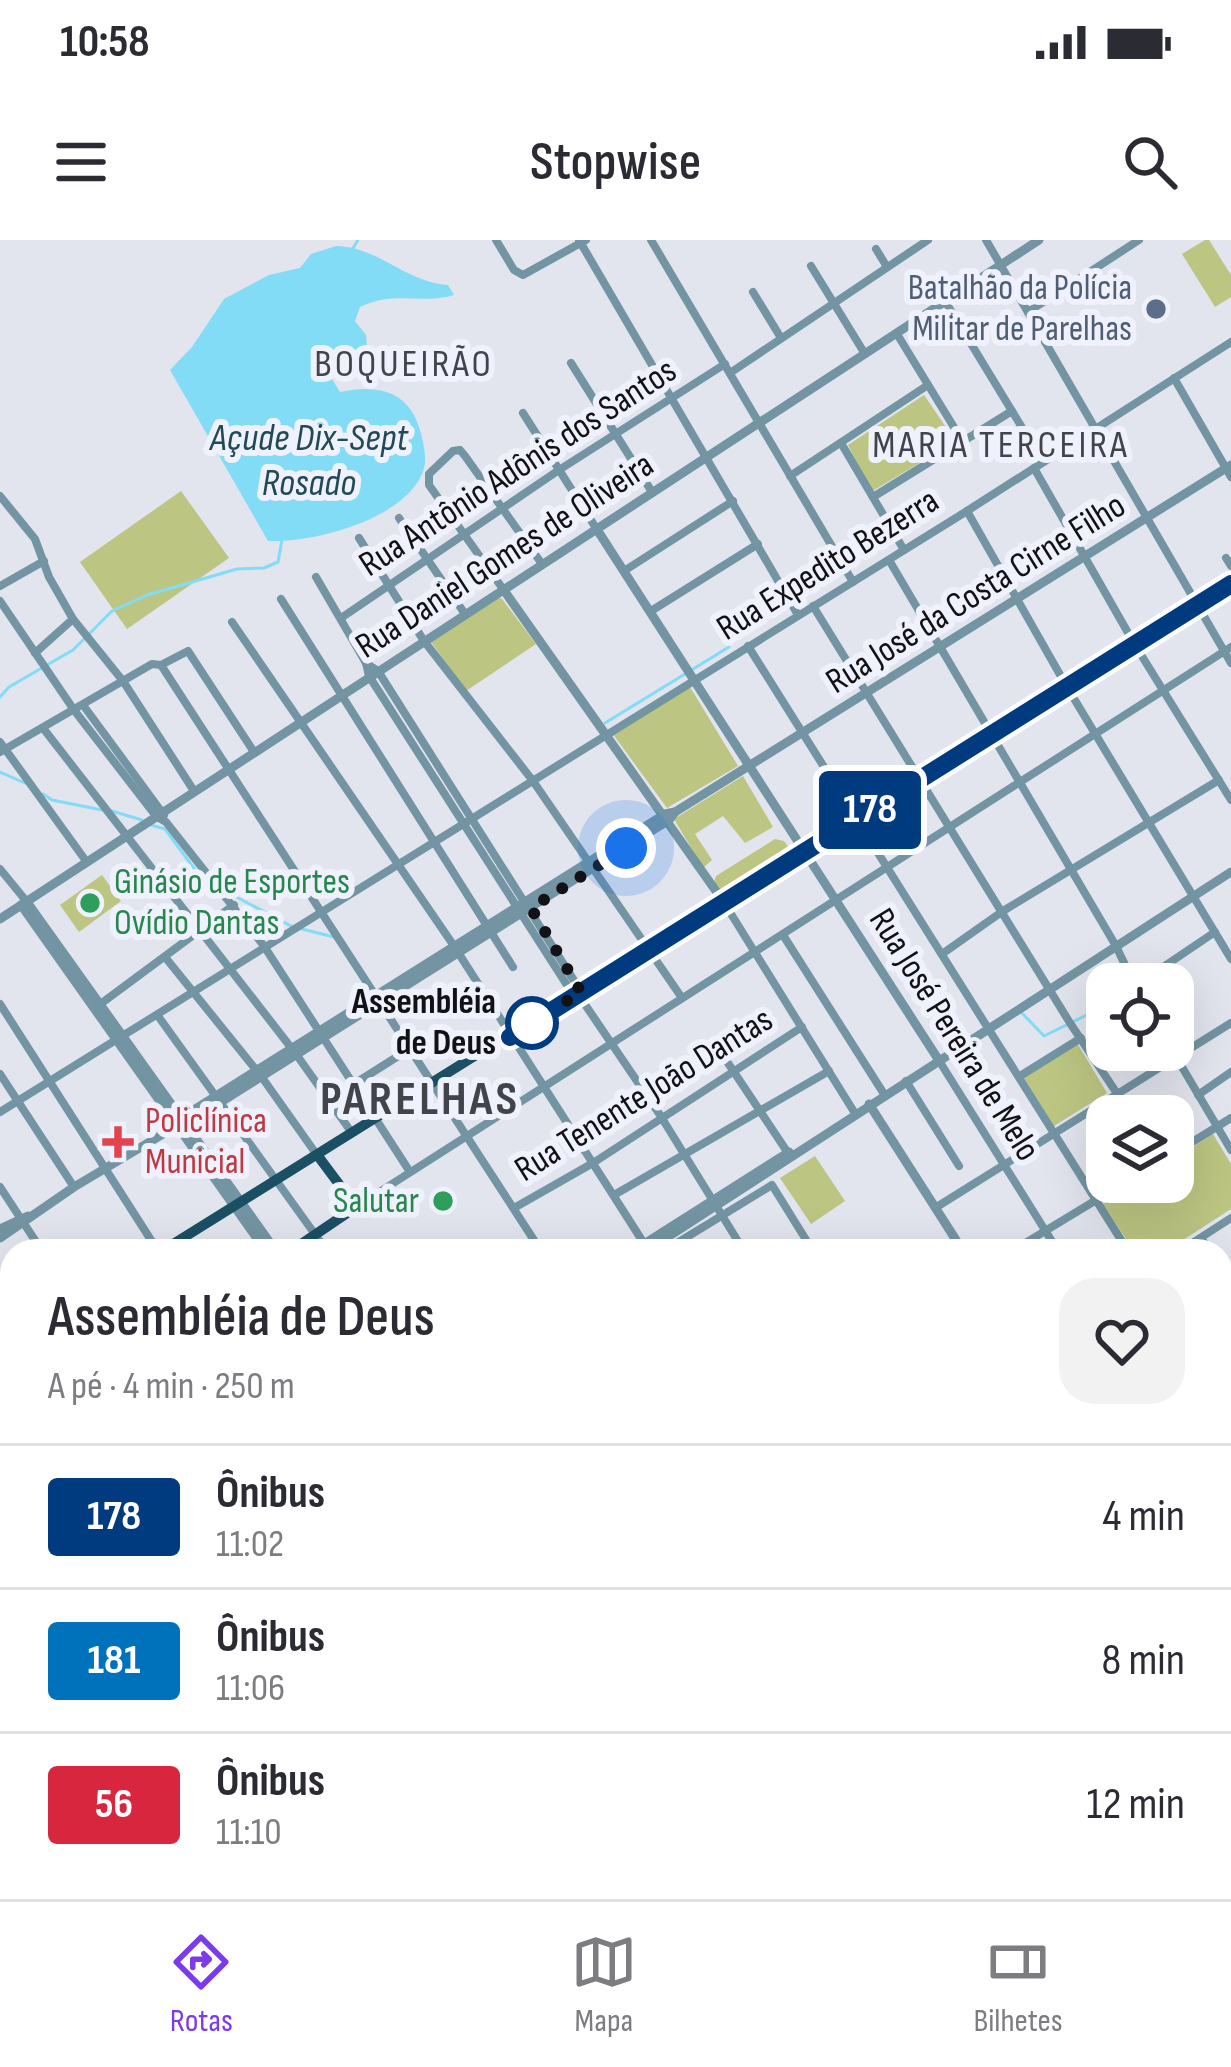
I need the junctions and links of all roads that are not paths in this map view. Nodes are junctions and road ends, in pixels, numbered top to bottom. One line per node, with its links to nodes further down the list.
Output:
1 (496, 240): 7 (street)
2 (651, 240): 21 (street)
3 (928, 240): 11 (street, Rua Antônio Adônis dos Santos)
4 (986, 240): 9 (street)
5 (1039, 240): 9 (street, Rua Daniel Gomes de Oliveira)
6 (1139, 240): 15 (street)
7 (582, 241): 24 (street)
8 (876, 249): 11 (street)
9 (1001, 265): 13 (street, Rua Daniel Gomes de Oliveira); 15 (street)
10 (812, 266): 14 (street)
11 (887, 267): 14 (street, Rua Antônio Adônis dos Santos)
12 (753, 292): 17 (street)
13 (945, 302): 16 (street, Rua Daniel Gomes de Oliveira); 25 (street)
14 (832, 304): 17 (street, Rua Antônio Adônis dos Santos); 19 (street)
15 (1028, 312): 28 (street)
16 (897, 334): 19 (street, Rua Daniel Gomes de Oliveira); 23 (street)
17 (781, 338): 21 (street, Rua Antônio Adônis dos Santos)
18 (1231, 342): 22 (street, Rua Expedito Bezerra)
19 (865, 354): 27 (street, Rua Daniel Gomes de Oliveira)
20 (571, 363): 29 (street)
21 (728, 369): 24 (street, Rua Antônio Adônis dos Santos); 27 (street)
22 (1174, 378): 28 (street, Rua Expedito Bezerra); 36 (street)
23 (928, 385): 30 (street); 31 (street)
24 (672, 400): 29 (street, Rua Antônio Adônis dos Santos); 32 (street)
25 (1012, 411): 30 (street); 33 (street)
26 (523, 413): 35 (street)
27 (759, 424): 32 (street, Rua Daniel Gomes de Oliveira); 37 (street)
28 (1096, 429): 33 (street, Rua Expedito Bezerra); 45 (street)
29 (616, 435): 35 (street, Rua Antônio Adônis dos Santos); 38 (street)
30 (963, 442): 40 (street)
31 (841, 443): 37 (street); 40 (street)
32 (706, 457): 38 (street, Rua Daniel Gomes de Oliveira); 41 (street)
33 (1043, 462): 34 (street, Rua Expedito Bezerra)
34 (1034, 468): 43 (street, Rua Expedito Bezerra); 51 (street)
35 (559, 470): 42 (street, Rua Antônio Adônis dos Santos); 46 (street)
36 (1229, 470): 45 (street, Rua José da Costa Cirne Filho)
37 (790, 476): 58 (street)
38 (652, 492): 46 (street, Rua Daniel Gomes de Oliveira)
39 (0, 496): 54 (street)
40 (873, 496): 50 (street)
41 (733, 501): 49 (street); 56 (street)
42 (502, 508): 47 (street, Rua Antônio Adônis dos Santos); 47 (street); 55 (street)
43 (968, 511): 50 (street, Rua Expedito Bezerra); 64 (street)
44 (399, 518): 52 (street)
45 (1148, 518): 51 (street, Rua José da Costa Cirne Filho); 66 (street)
46 (596, 528): 55 (street, Rua Daniel Gomes de Oliveira); 56 (street, Rua José Pereira de Melo)
47 (463, 535): 52 (street, Rua Antônio Adônis dos Santos); 62 (street)
48 (359, 538): 59 (street)
49 (758, 544): 68 (street); 70 (street)
50 (904, 550): 53 (street, Rua Expedito Bezerra)
51 (1086, 555): 64 (street, Rua José da Costa Cirne Filho); 75 (street)
52 (426, 559): 59 (street, Rua Antônio Adônis dos Santos); 69 (street)
53 (889, 560): 58 (street, Rua Expedito Bezerra); 77 (street)
54 (44, 562): 61 (street); 72 (street)
55 (542, 564): 62 (street, Rua Daniel Gomes de Oliveira)
56 (624, 571): 68 (street, Rua José Pereira de Melo)
57 (316, 577): 71 (street)
58 (853, 581): 67 (street, Rua Expedito Bezerra)
59 (388, 584): 71 (street, Rua Antônio Adônis dos Santos); 74 (street)
60 (1231, 584): 66 (main road)
61 (0, 586)
62 (503, 589): 69 (street, Rua Daniel Gomes de Oliveira); 94 (street)
63 (280, 599): 88 (street)
64 (1019, 599): 77 (street, Rua José da Costa Cirne Filho); 85 (street)
65 (0, 601): 79 (street)
66 (1198, 605): 75 (main road); 78 (street)
67 (813, 606): 70 (street, Rua Expedito Bezerra); 87 (street)
68 (651, 611): 83 (street, Rua José Pereira de Melo)
69 (465, 614): 74 (street, Rua Daniel Gomes de Oliveira)
70 (798, 615): 76 (street, Rua Expedito Bezerra)
71 (340, 618): 82 (street)
72 (73, 619): 79 (street); 84 (street)
73 (232, 622): 90 (street)
74 (424, 641): 82 (street, Rua Daniel Gomes de Oliveira); 102 (street)
75 (1135, 645): 85 (main road); 86 (street)
76 (748, 646): 83 (street, Rua Expedito Bezerra); 93 (street)
77 (940, 647): 87 (street, Rua José da Costa Cirne Filho); 95 (street)
78 (1227, 649): 80 (street); 86 (street)
79 (35, 653): 89 (street)
80 (1231, 663)
81 (163, 667): 84 (street); 97 (street); 99 (street)
82 (373, 674): 88 (street, Rua Daniel Gomes de Oliveira); 108 (street)
83 (694, 678): 94 (street, Rua Expedito Bezerra); 98 (street, Rua José Pereira de Melo)
84 (123, 681): 89 (street); 104 (street)
85 (1067, 687): 92 (street); 95 (main road)
86 (1163, 689): 92 (street); 101 (street)
87 (867, 693): 93 (street, Rua José da Costa Cirne Filho); 100 (street)
88 (340, 696): 90 (street, Rua Daniel Gomes de Oliveira); 113 (street)
89 (78, 707): 91 (street); 107 (street)
90 (302, 720): 97 (street, Rua Daniel Gomes de Oliveira); 116 (street)
91 (43, 728): 96 (street); 112 (street)
92 (1094, 732): 103 (street); 110 (street)
93 (805, 733): 98 (street, Rua José da Costa Cirne Filho); 109 (street)
94 (607, 734): 102 (street, Rua Expedito Bezerra); 106 (street)
95 (989, 735): 100 (main road); 103 (street)
96 (2, 748): 115 (street)
97 (254, 752): 99 (street, Rua Daniel Gomes de Oliveira)
98 (749, 766): 106 (street, Rua José da Costa Cirne Filho); 114 (street, Rua José Pereira de Melo)
99 (229, 769): 104 (street, Rua Daniel Gomes de Oliveira); 128 (street)
100 (920, 778): 109 (main road); 111 (street)
101 (1219, 780): 105 (street); 110 (street)
102 (533, 781): 108 (street, Rua Expedito Bezerra); 117 (street)
103 (1018, 783): 111 (street); 120 (street)
104 (194, 791): 107 (street, Rua Daniel Gomes de Oliveira)
105 (1231, 800)
106 (670, 815): 117 (street, Rua José da Costa Cirne Filho); 125 (street)
107 (162, 816): 112 (street, Rua Daniel Gomes de Oliveira); 126 (street)
108 (466, 820): 113 (street, Rua Expedito Bezerra); 127 (street)
109 (854, 820): 114 (main road); 118 (street)
110 (1148, 821): 120 (street); 122 (street)
111 (951, 826): 118 (street); 129 (street)
112 (125, 836): 115 (street, Rua Daniel Gomes de Oliveira); 132 (street)
113 (434, 842): 116 (street, Rua Expedito Bezerra); 131 (street)
114 (802, 850): 123 (street, Rua José Pereira de Melo); 125 (main road)
115 (86, 861): 124 (street, Rua Daniel Gomes de Oliveira)
116 (398, 864): 128 (street, Rua Expedito Bezerra); 138 (street)
117 (592, 865): 127 (street, Rua José da Costa Cirne Filho); 137 (street)
118 (886, 868): 123 (street); 140 (street)
119 (0, 869): 124 (street)
120 (1070, 871): 129 (street); 136 (street)
121 (1231, 872): 122 (street)
122 (1195, 897): 133 (street); 136 (street)
123 (837, 900): 134 (street); 167 (street, Rua José Pereira de Melo)
124 (22, 901): 130 (street, Rua Daniel Gomes de Oliveira); 153 (street)
125 (723, 901): 137 (main road); 139 (street)
126 (234, 905): 132 (street); 135 (street)
127 (524, 907): 131 (street, Rua José da Costa Cirne Filho); 149 (street)
128 (321, 909): 135 (street, Rua Expedito Bezerra); 150 (street)
129 (1003, 911): 140 (street); 147 (street)
130 (0, 919)
131 (489, 929): 138 (street, Rua José da Costa Cirne Filho); 146 (street)
132 (199, 931): 141 (street); 145 (street)
133 (1216, 932): 142 (street); 144 (street)
134 (783, 935): 139 (street); 181 (street)
135 (264, 946): 145 (street, Rua Expedito Bezerra); 158 (street)
136 (1116, 946): 143 (street); 147 (street)
137 (650, 947): 149 (main road); 151 (street)
138 (456, 950): 150 (street, Rua José da Costa Cirne Filho); 159 (street)
139 (757, 952): 151 (street); 156 (street)
140 (942, 954): 157 (street)
141 (165, 957): 148 (street); 153 (street)
142 (1231, 959)
143 (1125, 963)
144 (1168, 963)
145 (230, 968): 148 (street, Rua Expedito Bezerra); 166 (street)
146 (513, 968)
147 (1049, 989): 157 (street); 160 (street)
148 (195, 992): 154 (street, Rua Expedito Bezerra); 174 (street)
149 (580, 997): 159 (main road); 164 (street)
150 (379, 998): 158 (street, Rua José da Costa Cirne Filho); 165 (street)
151 (682, 998): 164 (street)
152 (0, 1004): 176 (street)
153 (97, 1006): 161 (street)
154 (158, 1016): 161 (street, Rua Expedito Bezerra); 184 (street)
155 (1231, 1023): 163 (street)
156 (802, 1027): 168 (street, Rua Tenente João Dantas); 169 (street)
157 (988, 1028): 167 (street); 175 (street)
158 (322, 1034): 166 (street, Rua José da Costa Cirne Filho); 179 (street)
159 (510, 1037): 178 (main road); 180 (street)
160 (1081, 1038): 175 (street); 182 (street)
161 (120, 1039): 176 (street); 192 (street)
162 (715, 1042): 168 (street)
163 (1194, 1043)
164 (612, 1044): 180 (street); 189 (street)
165 (411, 1048): 178 (street); 179 (street)
166 (294, 1051): 174 (street, Rua José da Costa Cirne Filho); 194 (street)
167 (938, 1060): 177 (street); 204 (street, Rua José Pereira de Melo)
168 (733, 1070): 188 (street); 189 (street, Rua Tenente João Dantas)
169 (829, 1071): 186 (street); 188 (street)
170 (1151, 1071): 182 (street)
171 (1184, 1071): 183 (street)
172 (1231, 1072): 183 (street)
173 (0, 1073): 185 (street)
174 (258, 1074): 184 (street, Rua José da Costa Cirne Filho); 201 (street)
175 (1019, 1076): 195 (street)
176 (50, 1080): 185 (street); 205 (street)
177 (905, 1080): 181 (street); 203 (street)
178 (434, 1083): 191 (main road); 196 (street)
179 (354, 1084): 191 (street)
180 (543, 1088): 196 (street); 202 (street)
181 (884, 1094): 186 (street)
182 (1119, 1094): 195 (street)
183 (1198, 1095): 193 (street)
184 (221, 1098): 192 (street, Rua José da Costa Cirne Filho); 207 (street)
185 (18, 1100): 187 (street); 210 (street)
186 (860, 1110): 200 (street); 218 (street)
187 (0, 1112)
188 (761, 1112): 199 (street); 200 (street)
189 (660, 1115): 199 (street); 202 (street, Rua Tenente João Dantas)
190 (1231, 1118): 193 (street)
191 (376, 1119): 194 (main road); 206 (street)
192 (178, 1125): 205 (street, Rua José da Costa Cirne Filho); 214 (street)
193 (1217, 1127): 197 (street); 198 (street)
194 (353, 1134): 201 (main road)
195 (1055, 1134): 204 (street); 208 (street)
196 (468, 1136): 206 (street); 217 (street)
197 (1194, 1141)
198 (1231, 1150)
199 (683, 1154): 211 (street); 216 (street)
200 (789, 1155): 216 (street)
201 (318, 1156): 207 (main road); 215 (main road)
202 (593, 1163): 211 (street); 217 (street, Rua Tenente João Dantas)
203 (959, 1166)
204 (1006, 1166): 218 (street); 222 (street, Rua José Pereira de Melo)
205 (104, 1170): 210 (street, Rua José da Costa Cirne Filho); 227 (street)
206 (410, 1172): 215 (street)
207 (277, 1180): 214 (main road); 223 (street)
208 (1086, 1186)
209 (0, 1187): 220 (street)
210 (74, 1187): 220 (street, Rua José da Costa Cirne Filho)
211 (614, 1195): 234 (street)
212 (1092, 1203): 222 (street)
213 (1096, 1203): 242 (street)
214 (238, 1205): 228 (main road); 229 (street); 230 (street)
215 (356, 1207): 223 (main road)
216 (716, 1207): 235 (street); 236 (street); 237 (street); 238 (street)
217 (514, 1208): 233 (street)
218 (935, 1208): 239 (street)
219 (1231, 1218): 225 (street)
220 (24, 1219): 221 (street); 224 (street); 226 (street)
221 (0, 1228)
222 (1045, 1231): 240 (street); 241 (street, Rua José Pereira de Melo)
223 (316, 1234): 231 (main road); 232 (street)
224 (0, 1238)
225 (1201, 1238)
226 (35, 1239)
227 (152, 1239)
228 (180, 1239)
229 (259, 1239)
230 (266, 1239)
231 (309, 1239)
232 (319, 1239)
233 (533, 1239)
234 (641, 1239)
235 (663, 1239)
236 (678, 1239)
237 (736, 1239)
238 (806, 1239)
239 (956, 1239)
240 (1032, 1239)
241 (1050, 1239)
242 (1120, 1239)

